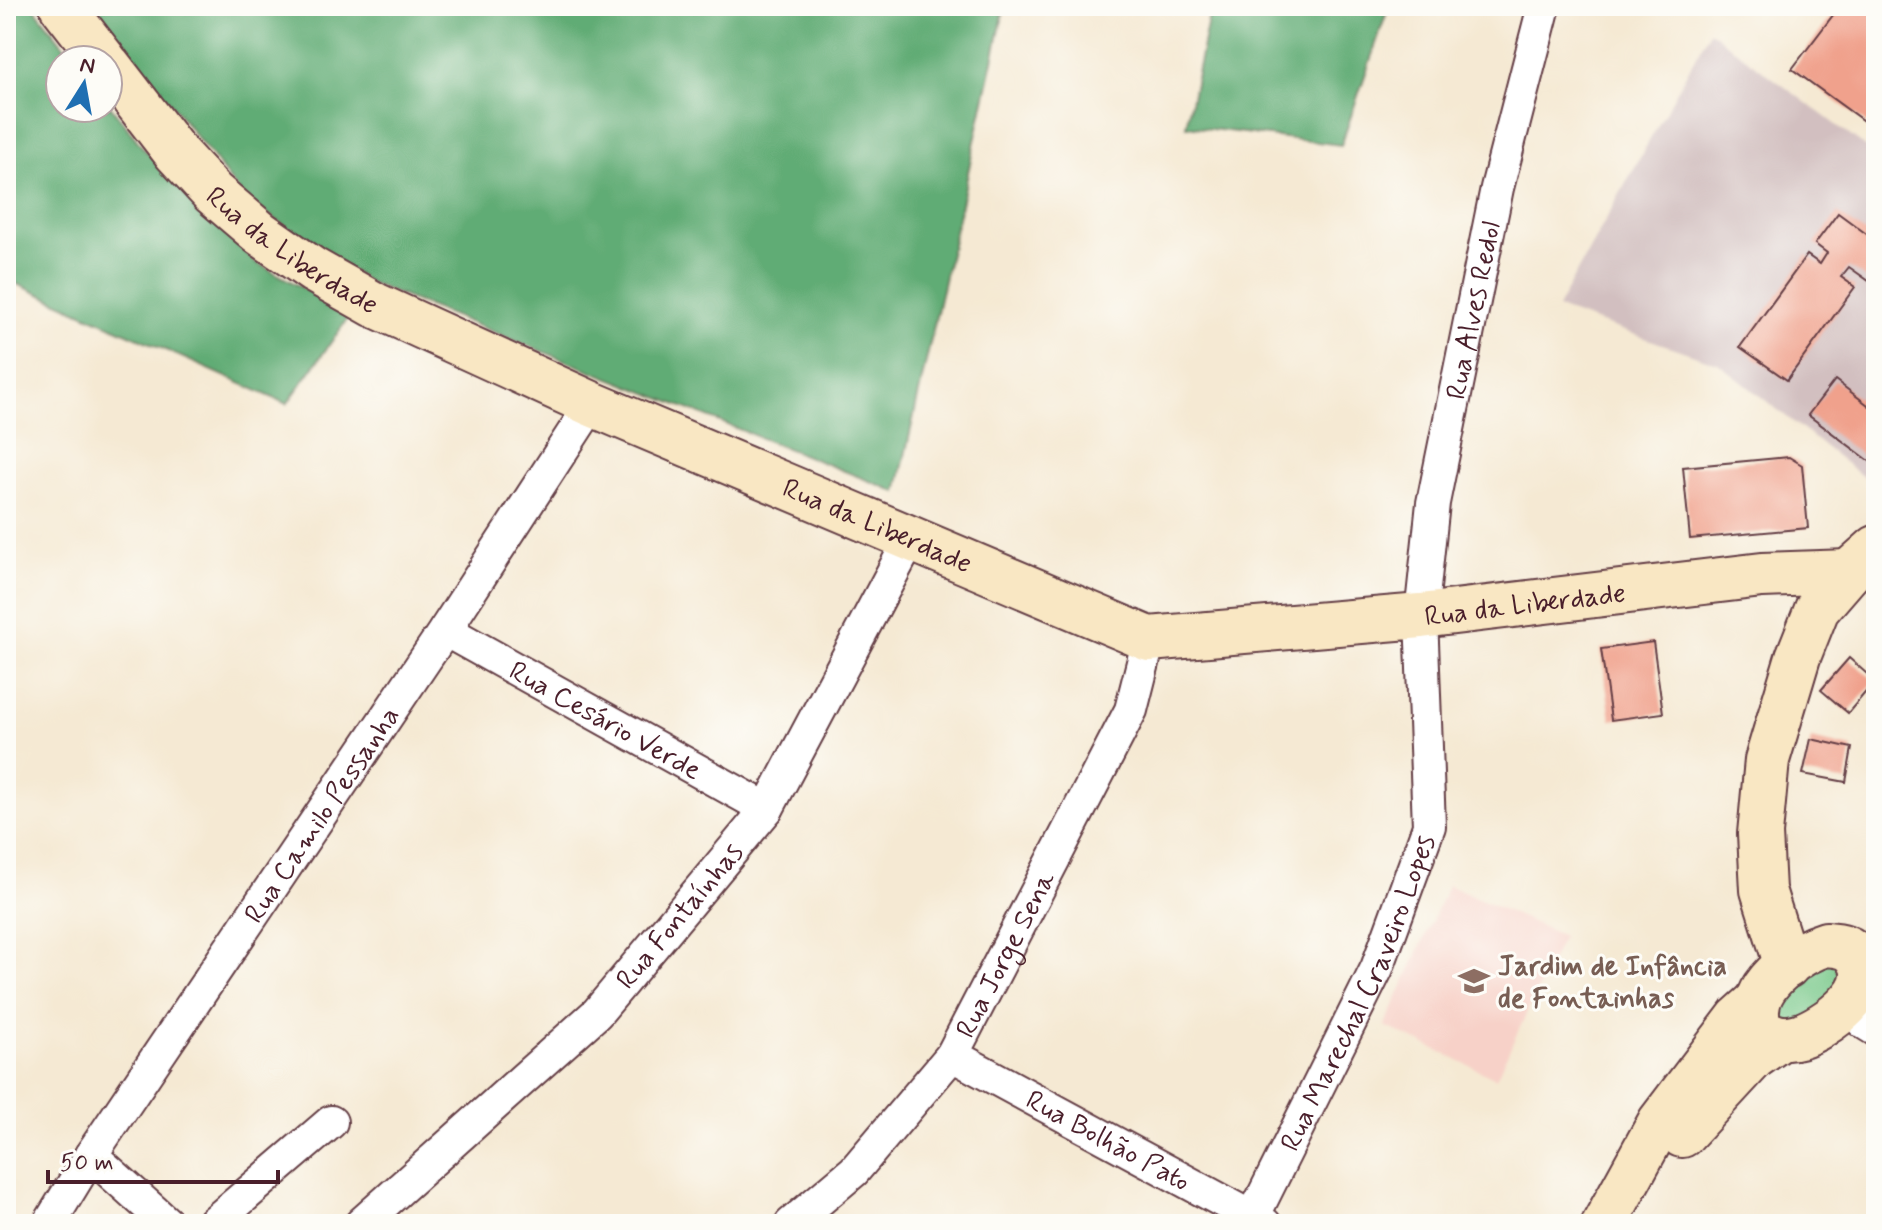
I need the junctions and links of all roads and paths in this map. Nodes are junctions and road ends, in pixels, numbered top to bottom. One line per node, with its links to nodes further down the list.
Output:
1 (62, 6): 3 (street)
2 (1544, 6): 10 (street, Rua Alves Redol)
3 (92, 44)
4 (124, 86): 5 (street, Rua da Liberdade)
5 (592, 404): 6 (street, Rua da Liberdade); 11 (street, Rua Camilo Pessanha)
6 (911, 538): 12 (street, Rua da Liberdade); 13 (street, Rua Fontaínhas)
7 (1863, 560): 8 (street, Rua da Liberdade); 9 (street)
8 (1762, 575): 9 (street); 10 (street, Rua da Liberdade)
9 (1817, 609): 15 (street)
10 (1421, 616): 12 (street, Rua da Liberdade); 21 (street, Rua Marechal Craveiro Lopes)
11 (445, 630): 13 (street, Rua Cesário Verde); 20 (street, Rua Camilo Pessanha)
12 (1149, 639): 18 (street, Rua Jorge Sena)
13 (767, 809): 25 (street, Rua Fontaínhas)
14 (1867, 953): 15 (street); 17 (street)
15 (1787, 966): 16 (street)
16 (1757, 1002): 17 (street); 27 (street)
17 (1781, 1038): 28 (street)
18 (952, 1055): 21 (street, Rua Bolhão Pato); 26 (street, Rua Jorge Sena)
19 (331, 1122): 24 (street)
20 (91, 1155): 22 (street, Rua Camilo Pessanha); 23 (street)
21 (1259, 1221)
22 (49, 1224)
23 (168, 1224)
24 (212, 1224)
25 (361, 1224)
26 (791, 1224)
27 (1604, 1224)
28 (1632, 1224)

